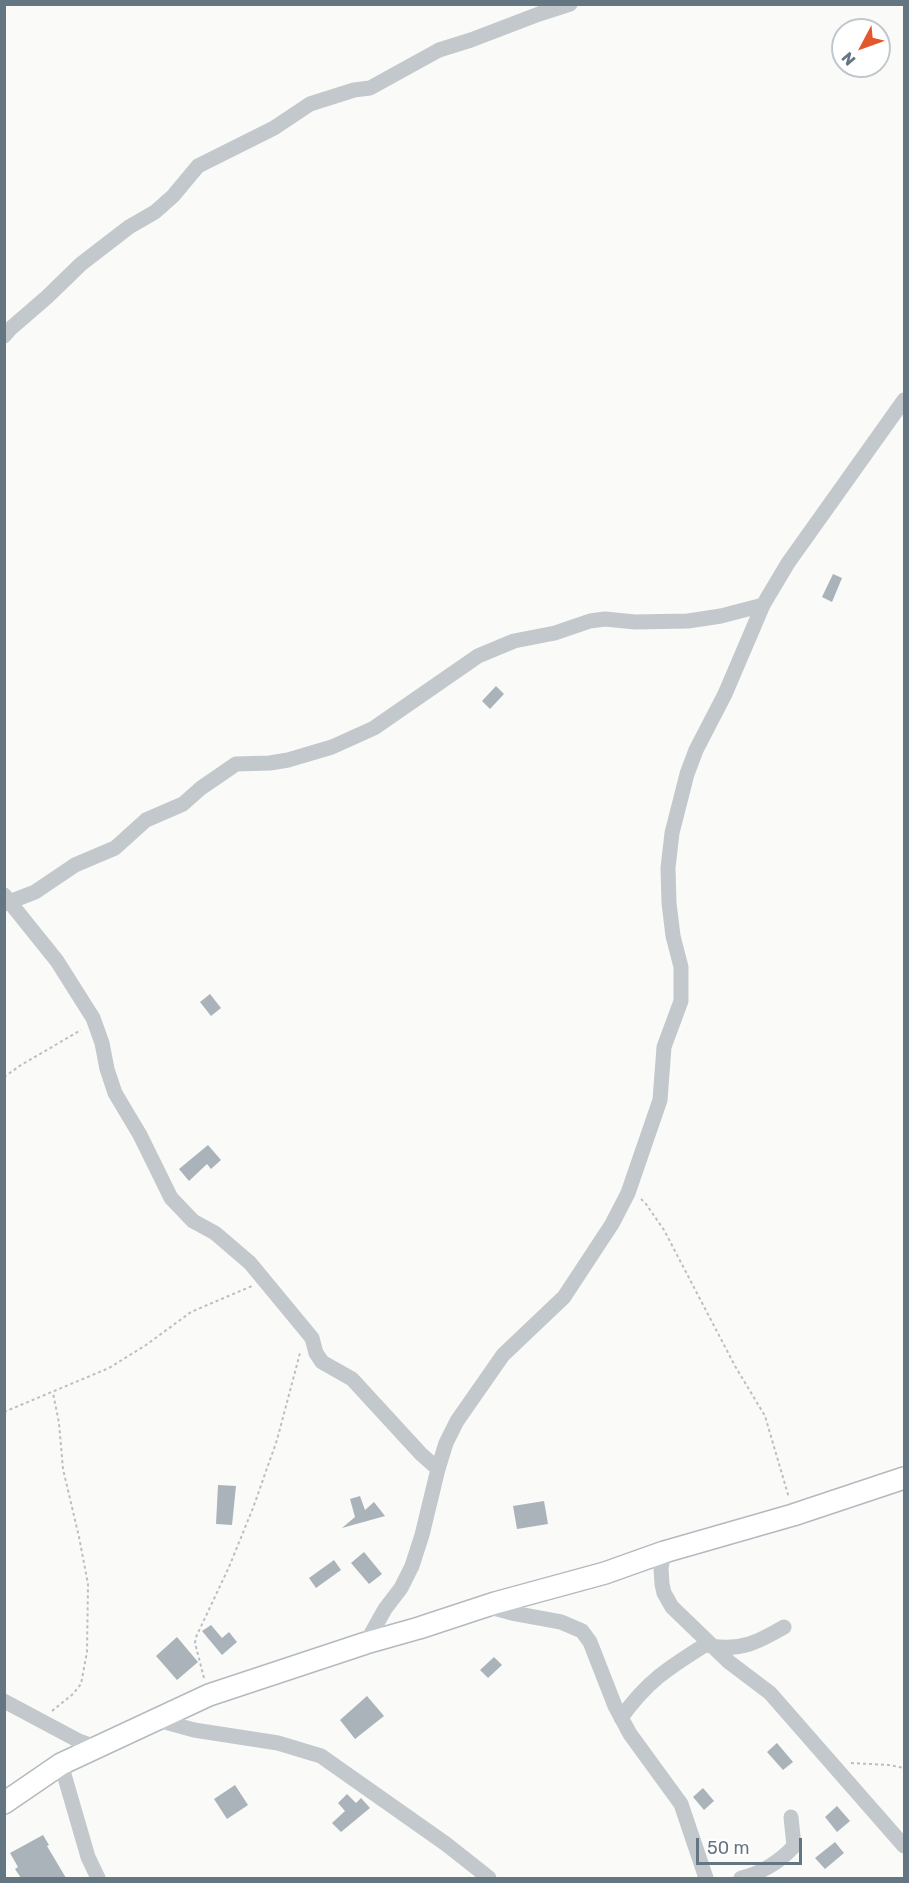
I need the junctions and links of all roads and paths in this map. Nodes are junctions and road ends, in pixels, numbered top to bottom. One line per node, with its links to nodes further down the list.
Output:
1 (570, 4): 2 (street)
2 (4, 336)
3 (904, 400): 4 (street)
4 (763, 605): 5 (street); 8 (street)
5 (6, 900): 6 (street)
6 (93, 1018): 7 (path); 9 (street)
7 (4, 1077)
8 (628, 1193): 13 (street); 15 (path)
9 (266, 1284): 10 (street); 11 (path)
10 (303, 1328): 13 (street); 21 (path)
11 (53, 1393): 12 (path); 24 (path)
12 (4, 1412)
13 (438, 1469): 19 (street)
14 (904, 1478): 15 (main road)
15 (793, 1515): 16 (main road)
16 (664, 1551): 17 (main road); 20 (street)
17 (486, 1606): 19 (main road); 23 (street)
18 (784, 1627): 20 (street)
19 (366, 1643): 21 (main road)
20 (710, 1644): 23 (street); 28 (street)
21 (209, 1695): 25 (main road)
22 (4, 1701): 24 (street)
23 (621, 1718): 35 (street)
24 (39, 1719): 26 (street)
25 (158, 1720): 26 (main road); 34 (street)
26 (96, 1747): 27 (main road)
27 (61, 1764): 30 (main road); 33 (street)
28 (835, 1766): 29 (path); 32 (street)
29 (904, 1768)
30 (4, 1803)
31 (791, 1817): 36 (street)
32 (904, 1846)
33 (98, 1878)
34 (489, 1878)
35 (706, 1878)
36 (741, 1878)

